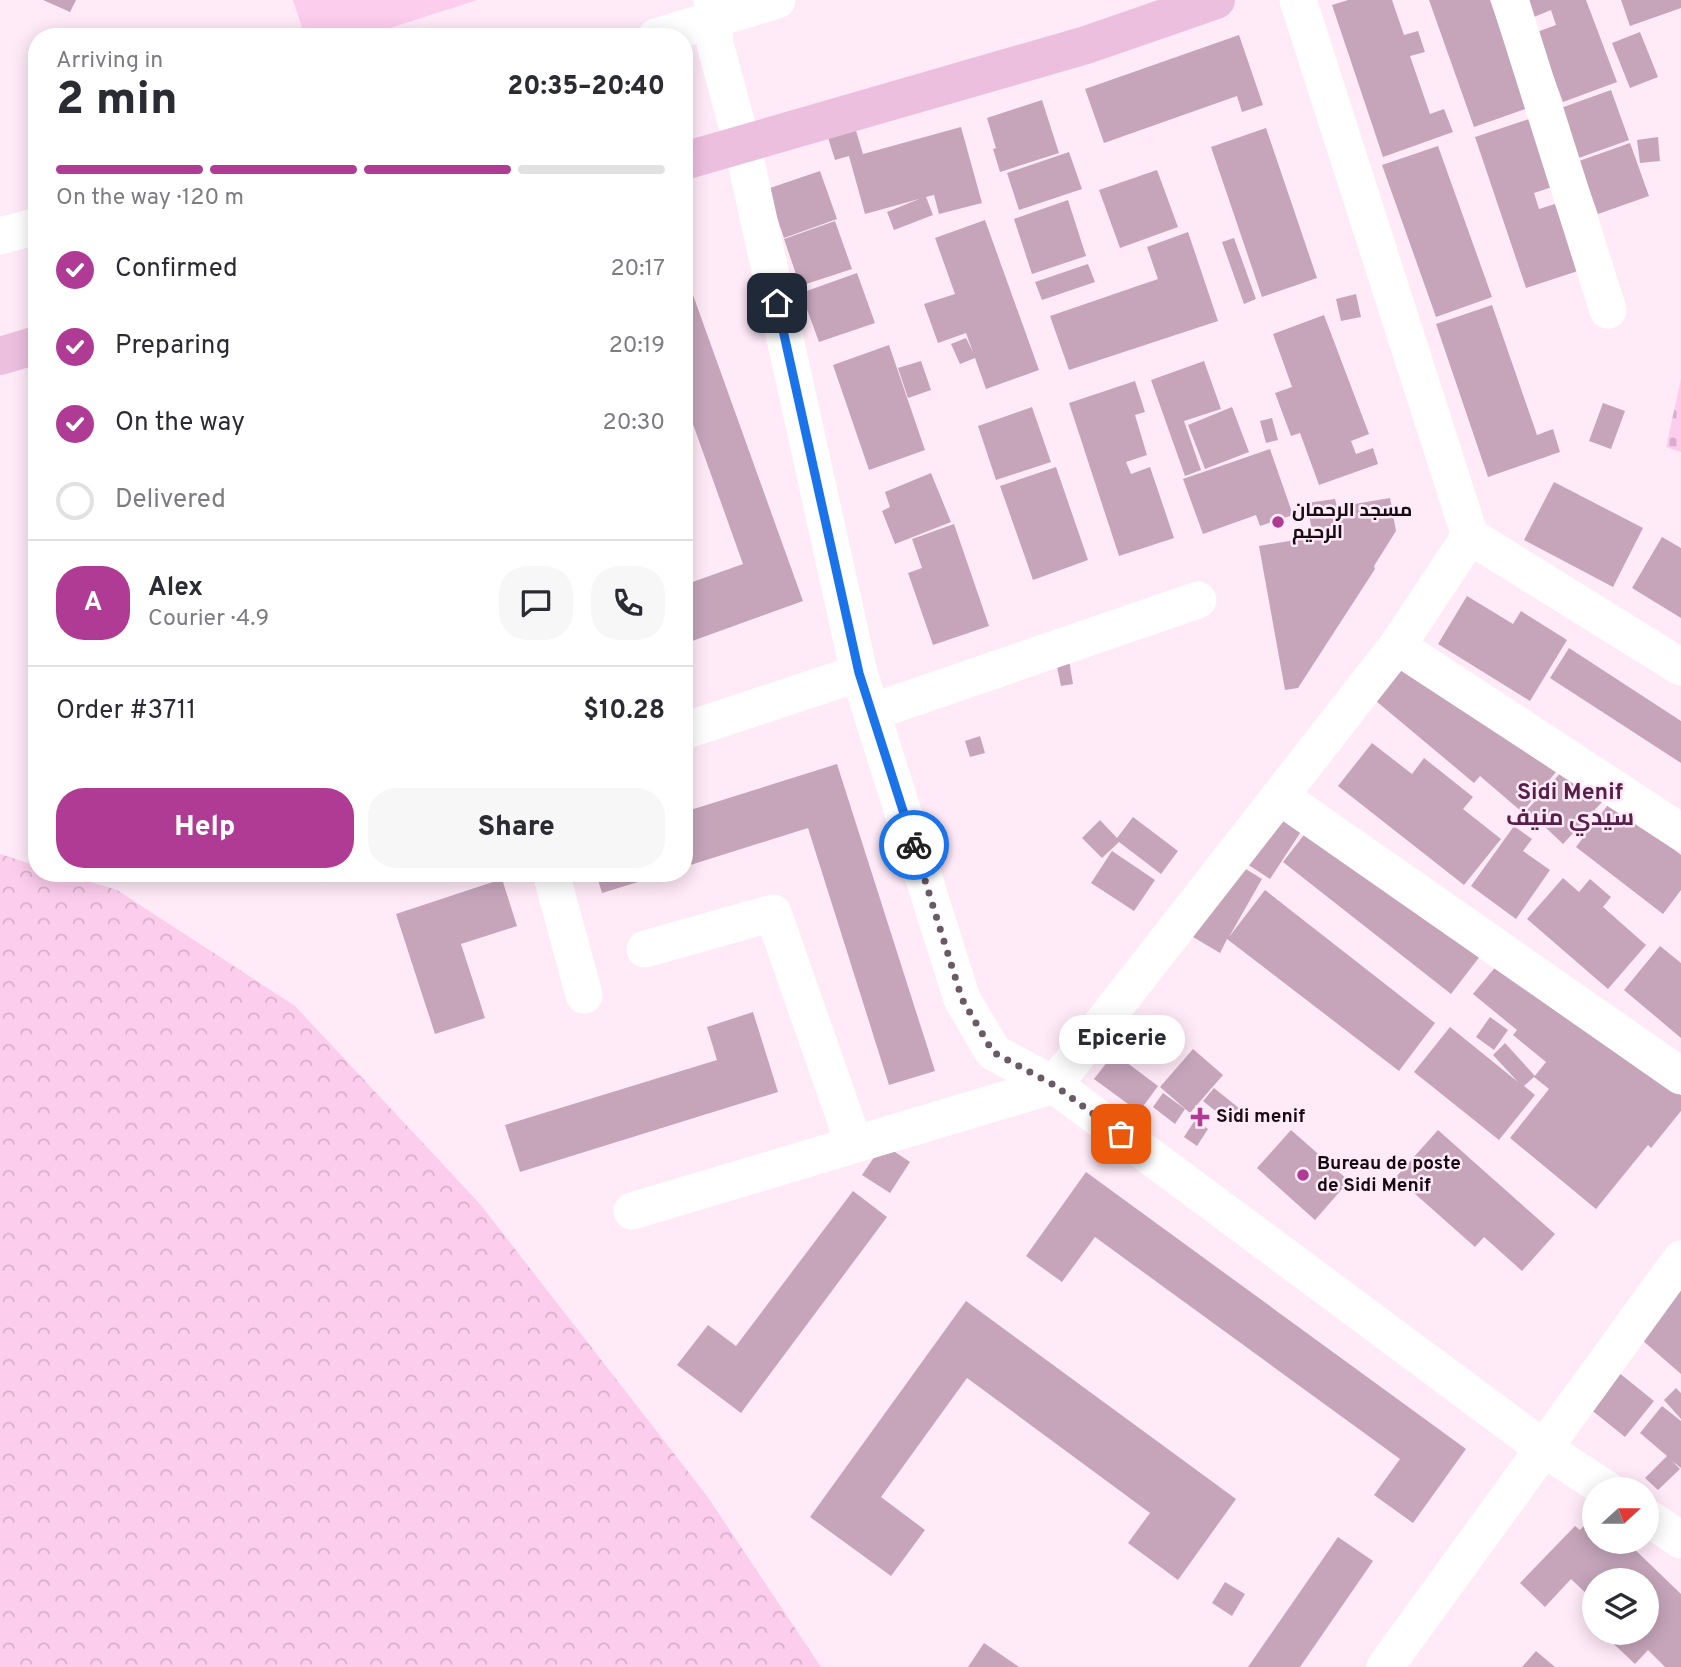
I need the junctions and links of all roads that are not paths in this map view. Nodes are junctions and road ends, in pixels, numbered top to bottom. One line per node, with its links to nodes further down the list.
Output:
1 (777, 0): 5 (street)
2 (1216, 0): 7 (main road)
3 (1298, 0): 14 (street)
4 (1510, 0): 11 (street)
5 (712, 10): 6 (street); 7 (street)
6 (675, 28)
7 (742, 144): 8 (main road); 18 (street)
8 (693, 158)
9 (28, 228): 10 (street)
10 (0, 236)
11 (1608, 310)
12 (28, 348): 13 (main road)
13 (0, 356)
14 (1470, 536): 16 (street); 17 (street)
15 (1198, 600): 19 (street)
16 (1397, 646): 21 (street); 22 (street)
17 (1681, 667)
18 (859, 673): 19 (street); 20 (street)
19 (872, 712): 27 (street)
20 (693, 728)
21 (1282, 797): 26 (street); 27 (street)
22 (1681, 832)
23 (553, 882): 25 (street)
24 (645, 949): 28 (street)
25 (584, 995)
26 (1681, 1076)
27 (1054, 1085): 28 (street); 31 (street)
28 (854, 1144): 29 (street)
29 (632, 1211)
30 (1681, 1259): 31 (street)
31 (1544, 1448): 32 (street); 35 (street)
32 (1588, 1477)
33 (1659, 1525): 34 (street)
34 (1681, 1540)
35 (1385, 1667)

